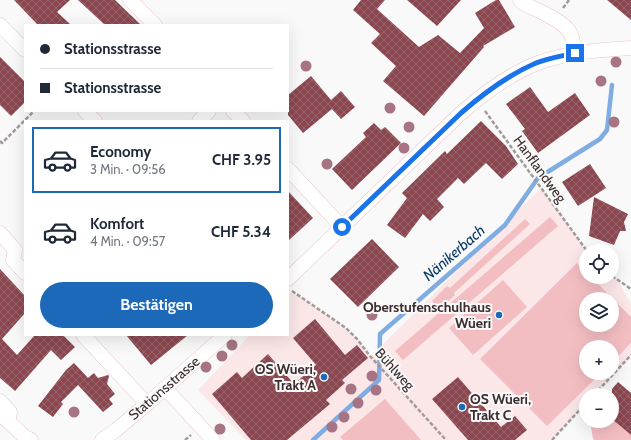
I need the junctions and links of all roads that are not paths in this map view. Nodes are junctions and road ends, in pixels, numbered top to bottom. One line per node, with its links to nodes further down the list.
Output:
1 (130, 0): 3 (street)
2 (520, 0): 7 (street)
3 (154, 24)
4 (0, 25): 6 (street)
5 (631, 48): 7 (street)
6 (24, 49)
7 (575, 53): 15 (street)
8 (86, 112): 11 (street)
9 (208, 112): 12 (street)
10 (234, 112): 13 (street)
11 (94, 120)
12 (200, 120)
13 (242, 120)
14 (289, 170): 15 (street)
15 (342, 227): 18 (street)
16 (0, 233): 17 (street)
17 (24, 272)
18 (289, 278)
19 (84, 336): 23 (street)
20 (224, 336): 21 (street, Stationsstrasse)
21 (165, 388): 23 (street, Stationsstrasse); 27 (street)
22 (0, 401): 24 (street)
23 (147, 404): 26 (street, Stationsstrasse)
24 (4, 418): 25 (street)
25 (32, 440)
26 (102, 440)
27 (213, 440)

